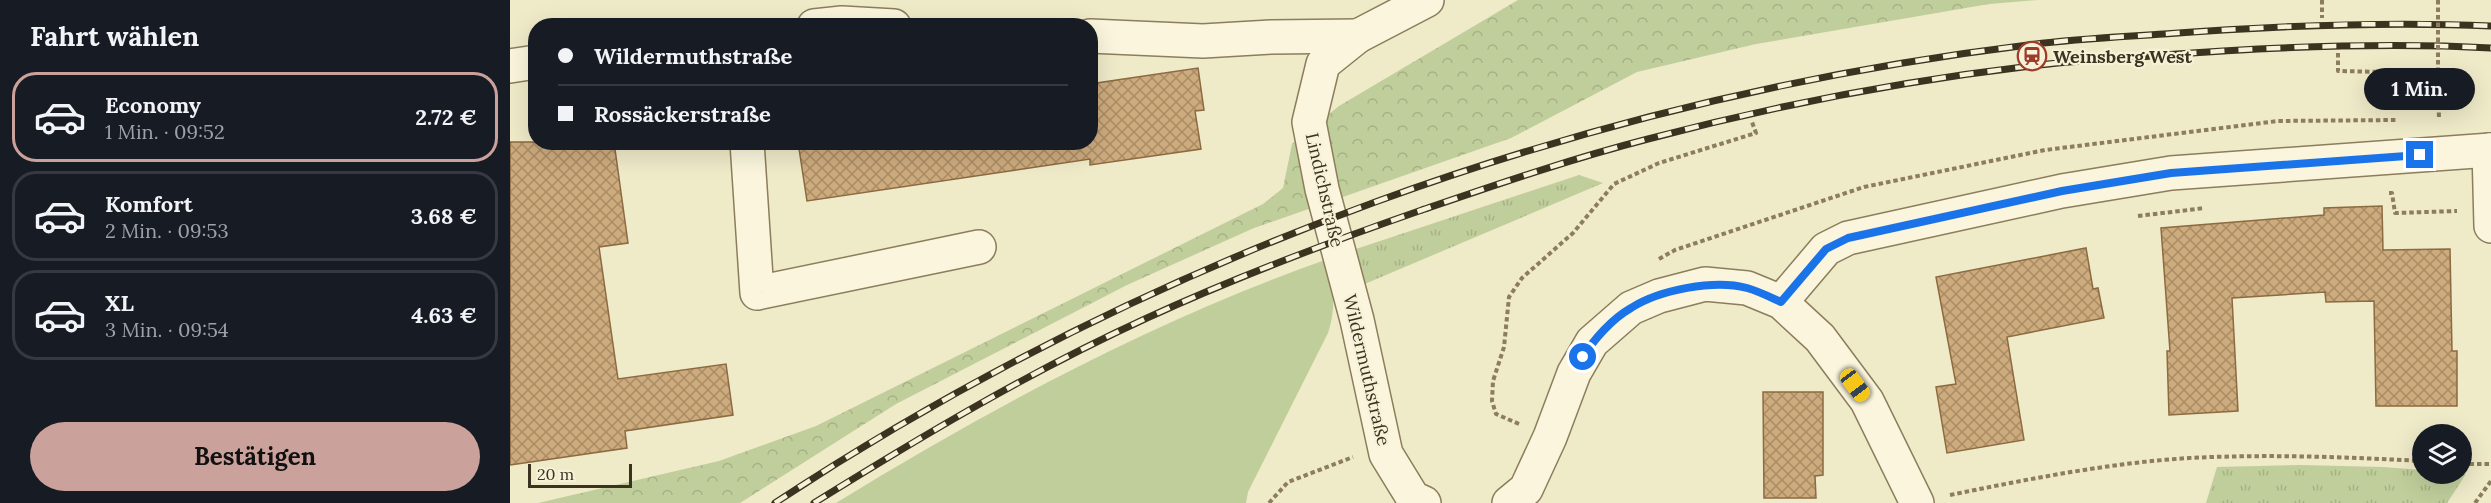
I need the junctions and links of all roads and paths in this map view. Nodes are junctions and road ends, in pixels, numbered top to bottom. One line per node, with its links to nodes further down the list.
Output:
1 (1428, 0): 6 (street, Lindichstraße)
2 (2322, 0): 4 (path)
3 (2438, 0): 11 (path, bridge)
4 (2322, 18)
5 (1098, 36): 6 (street)
6 (1358, 36): 23 (street, Lindichstraße)
7 (2338, 53): 10 (path)
8 (528, 63): 9 (street)
9 (510, 66)
10 (2391, 72): 11 (path); 12 (path)
11 (2439, 73): 13 (path)
12 (2392, 91)
13 (2439, 120)
14 (1752, 122): 25 (path)
15 (748, 150): 22 (street)
16 (2490, 150): 19 (street); 24 (street)
17 (2380, 194): 19 (path)
18 (2214, 207): 20 (path)
19 (2491, 210): 21 (street)
20 (2135, 216)
21 (2491, 226)
22 (980, 247)
23 (1341, 260): 26 (street, Wildermuthstraße)
24 (1781, 302): 31 (street); 34 (street)
25 (1511, 420)
26 (1384, 444): 32 (path); 33 (street, Wildermuthstraße)
27 (2412, 460): 31 (path)
28 (2472, 464): 29 (path)
29 (2491, 464)
30 (2491, 481): 35 (path)
31 (1917, 502)
32 (1269, 503)
33 (1424, 503)
34 (1509, 503)
35 (2475, 503)

